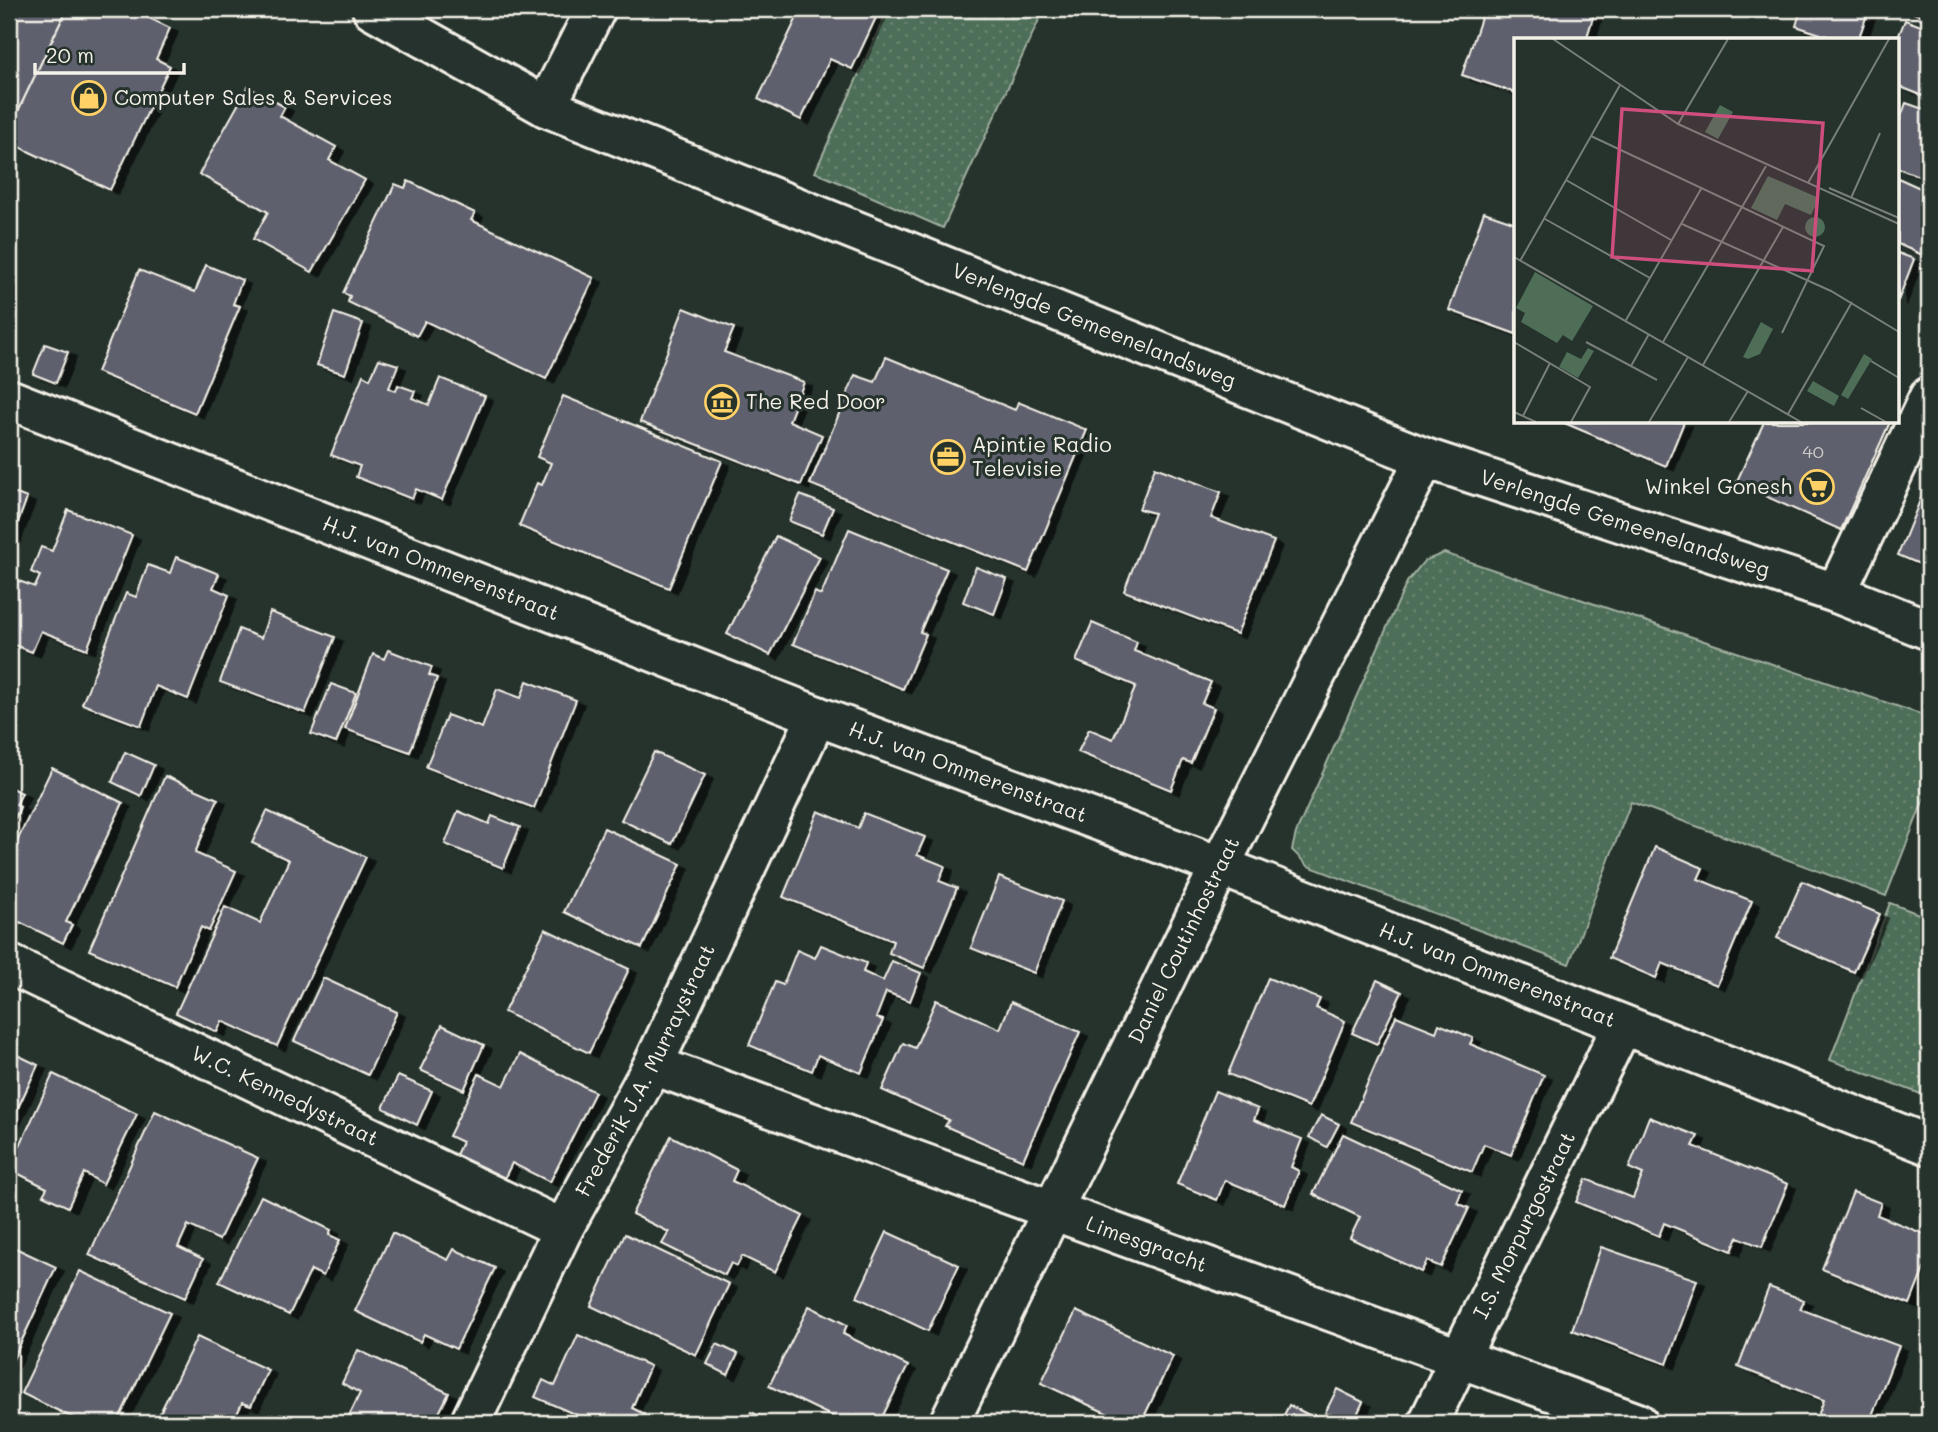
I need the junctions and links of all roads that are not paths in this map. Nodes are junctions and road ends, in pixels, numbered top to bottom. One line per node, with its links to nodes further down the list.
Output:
1 (372, 9): 3 (street, Verlengde Gemeenelandsweg)
2 (596, 9): 3 (street)
3 (546, 107): 6 (street, Verlengde Gemeenelandsweg)
4 (1929, 397): 7 (street)
5 (9, 399): 10 (street, H.J. van Ommerenstraat)
6 (1425, 458): 7 (street, Verlengde Gemeenelandsweg); 11 (street, Daniel Coutinhostraat)
7 (1836, 593): 8 (street, Verlengde Gemeenelandsweg); 9 (street, Verlengde Gemeenelandsweg)
8 (1929, 599)
9 (1929, 629)
10 (817, 716): 11 (street, H.J. van Ommerenstraat); 14 (street, Frederik J.A. Murraystraat)
11 (1220, 866): 13 (street, H.J. van Ommerenstraat); 16 (street, Daniel Coutinhostraat)
12 (9, 964): 17 (street, W.C. Kennedystraat)
13 (1622, 1026): 15 (street, H.J. van Ommerenstraat); 18 (street, I.S. Morpurgostraat)
14 (653, 1065): 16 (street, Limesgracht); 17 (street, Frederik J.A. Murraystraat)
15 (1929, 1144)
16 (1055, 1209): 18 (street, Limesgracht); 20 (street, Daniel Coutinhostraat)
17 (563, 1229): 19 (street, Frederik J.A. Murraystraat)
18 (1460, 1357): 21 (street, I.S. Morpurgostraat); 22 (street, Limesgracht)
19 (470, 1423)
20 (949, 1423)
21 (1428, 1423)
22 (1638, 1423)

